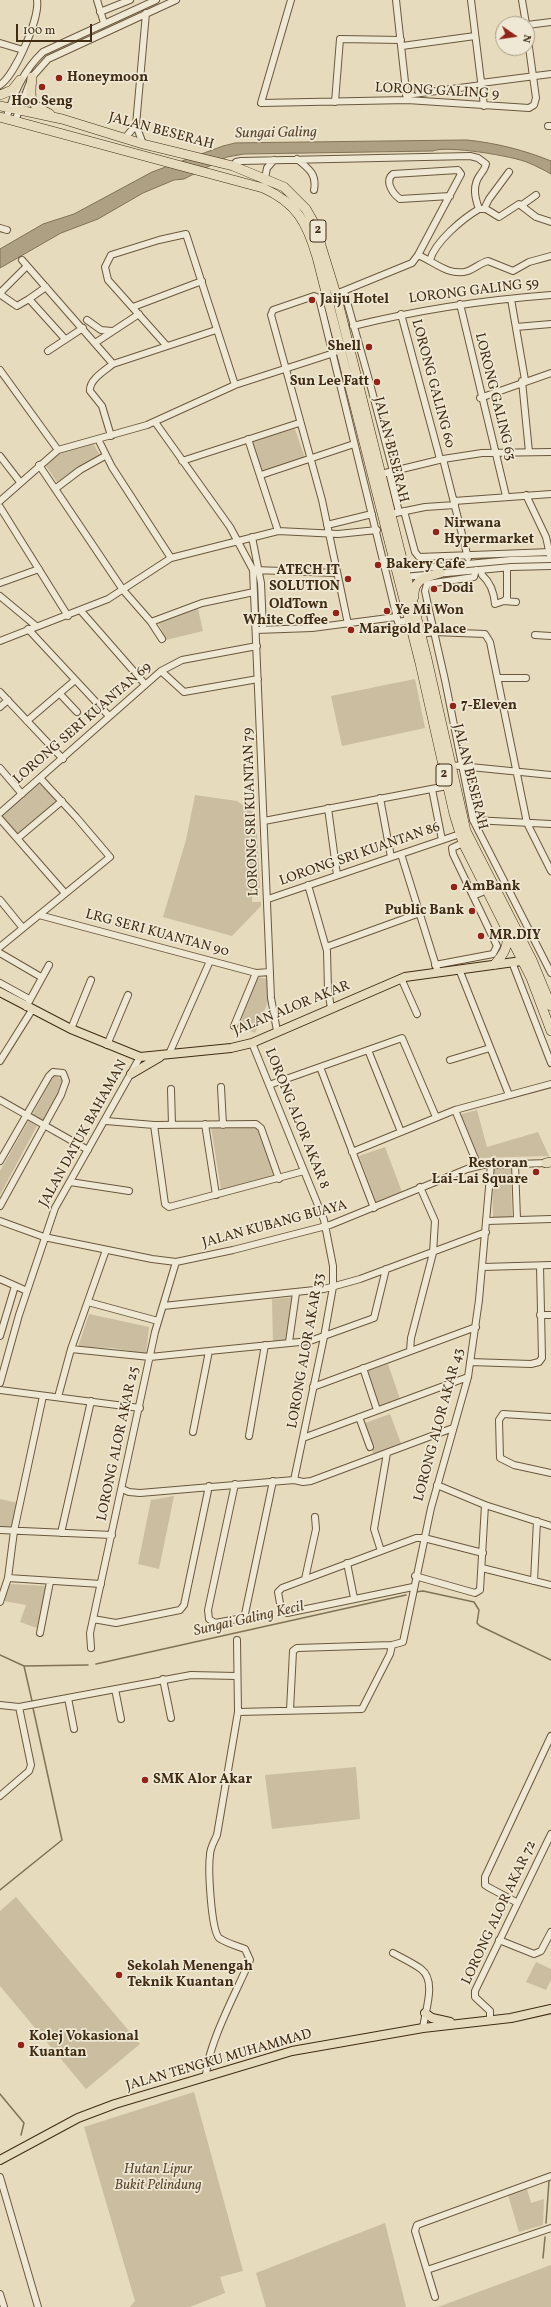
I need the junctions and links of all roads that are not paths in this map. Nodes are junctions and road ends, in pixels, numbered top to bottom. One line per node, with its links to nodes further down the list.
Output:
1 (37, 0): 19 (street)
2 (97, 0): 10 (street)
3 (130, 0): 10 (street)
4 (156, 0): 14 (street)
5 (176, 0): 11 (street)
6 (291, 0): 30 (street, LORONG GALING 9)
7 (396, 0): 18 (street)
8 (471, 0): 16 (street)
9 (522, 0): 12 (street)
10 (100, 12): 14 (street)
11 (146, 13): 22 (street); 36 (street)
12 (525, 16)
13 (551, 22): 15 (street)
14 (104, 23): 22 (street)
15 (535, 23)
16 (475, 36): 18 (street); 26 (street)
17 (0, 43): 19 (street)
18 (401, 43): 29 (street); 30 (street)
19 (23, 50): 21 (street)
20 (530, 56): 24 (street, LORONG GALING 9)
21 (17, 65): 22 (street); 27 (street)
22 (29, 74): 25 (street); 33 (street); 35 (highway)
23 (551, 74): 24 (street)
24 (533, 76): 26 (street, LORONG GALING 9); 31 (street, LORONG GALING 9)
25 (20, 80): 28 (highway); 32 (street)
26 (481, 84): 29 (street, LORONG GALING 9); 31 (street)
27 (0, 85)
28 (0, 95)
29 (406, 98): 30 (street, LORONG GALING 9); 31 (street, LORONG GALING 9)
30 (335, 102)
31 (484, 106)
32 (5, 107): 33 (highway, JALAN BESERAH / 2); 34 (street)
33 (19, 110): 34 (street); 35 (highway, JALAN BESERAH / 2)
34 (7, 119): 78 (highway, JALAN BESERAH / 2)
35 (62, 119): 37 (highway, JALAN BESERAH / 2)
36 (136, 125): 37 (street); 38 (street)
37 (125, 138): 38 (highway, JALAN BESERAH / 2)
38 (143, 144): 41 (highway, JALAN BESERAH / 2)
39 (297, 159): 40 (street); 44 (street); 48 (street)
40 (274, 160): 41 (street); 43 (street)
41 (233, 166): 43 (highway, JALAN BESERAH / 2)
42 (509, 172): 48 (street)
43 (265, 178): 59 (highway, JALAN BESERAH / 2)
44 (314, 190)
45 (536, 195): 47 (street)
46 (450, 196): 46 (street); 52 (street)
47 (522, 205): 48 (street); 49 (street)
48 (481, 209): 55 (street)
49 (551, 222)
50 (0, 228): 51 (street)
51 (7, 230)
52 (418, 255): 55 (street); 59 (street)
53 (551, 256): 55 (street)
54 (22, 260): 56 (street)
55 (430, 260)
56 (28, 266): 58 (street); 61 (street)
57 (202, 281): 64 (street); 64 (street); 72 (street)
58 (46, 287): 61 (street); 71 (street)
59 (340, 292): 69 (street); 78 (highway, JALAN BESERAH / 2)
60 (551, 295): 62 (street, LORONG GALING 59)
61 (29, 299): 74 (street)
62 (511, 299): 63 (street, LORONG GALING 59); 70 (street)
63 (460, 304): 66 (street, LORONG GALING 59); 87 (street, LORONG GALING 63)
64 (133, 306): 65 (street)
65 (139, 314): 73 (street); 76 (street)
66 (401, 314): 69 (street, LORONG GALING 59); 101 (street, LORONG GALING 60)
67 (87, 320): 73 (street)
68 (551, 324): 70 (street)
69 (353, 326): 83 (street)
70 (516, 327): 84 (street)
71 (83, 328): 74 (street); 75 (street)
72 (216, 330): 76 (street); 86 (street)
73 (112, 331): 75 (street)
74 (65, 339): 77 (street)
75 (95, 343): 79 (street)
76 (166, 345): 79 (street)
77 (48, 351)
78 (341, 351): 80 (street); 80 (street); 85 (highway, JALAN BESERAH / 2); 93 (street); 114 (highway, JALAN BESERAH / 2)
79 (113, 364): 90 (street)
80 (285, 367): 86 (street); 89 (street)
81 (0, 370): 94 (street)
82 (551, 372): 84 (street)
83 (369, 380): 85 (street); 104 (street)
84 (524, 381): 87 (street); 96 (street)
85 (358, 383): 104 (highway, JALAN BESERAH / 2)
86 (235, 384): 88 (street)
87 (480, 398): 95 (street, LORONG GALING 63)
88 (155, 422): 90 (street); 102 (street)
89 (299, 424): 91 (street); 100 (street)
90 (111, 436): 92 (street)
91 (248, 439): 102 (street); 105 (street)
92 (98, 440): 94 (street); 99 (street)
93 (354, 444): 100 (street); 115 (street)
94 (58, 450): 103 (street)
95 (496, 452): 96 (street); 101 (street); 110 (street, LORONG GALING 63)
96 (529, 452): 97 (street)
97 (551, 452)
98 (0, 456): 106 (street)
99 (105, 456): 107 (street); 124 (street)
100 (309, 459): 105 (street); 116 (street)
101 (442, 459): 104 (street); 112 (street, LORONG GALING 60)
102 (182, 461): 121 (street)
103 (39, 465): 106 (street); 107 (street)
104 (388, 472): 114 (highway, JALAN BESERAH / 2)
105 (260, 475): 118 (street)
106 (20, 482): 111 (street)
107 (55, 489): 136 (street)
108 (551, 494): 109 (street)
109 (526, 495): 110 (street); 122 (street)
110 (506, 496): 112 (street)
111 (0, 501)
112 (455, 503): 114 (street); 123 (street, LORONG GALING 60)
113 (0, 507): 129 (street)
114 (394, 513): 115 (street); 123 (street); 134 (highway, JALAN BESERAH / 2)
115 (373, 516): 116 (street); 117 (street)
116 (327, 526): 119 (street)
117 (377, 530): 119 (street); 144 (street)
118 (278, 531): 119 (street); 120 (street)
119 (328, 534): 132 (street)
120 (252, 537): 121 (street); 130 (street)
121 (239, 541): 124 (street); 130 (street)
122 (550, 551): 123 (street); 125 (street)
123 (467, 554): 126 (street, LORONG GALING 60)
124 (171, 558): 136 (street)
125 (551, 559): 126 (street); 127 (street)
126 (469, 563): 134 (street)
127 (551, 566): 128 (street)
128 (507, 568): 131 (street); 139 (street)
129 (39, 569): 135 (street); 143 (street)
130 (256, 570): 132 (street); 137 (street, LORONG SRI KUANTAN 79); 149 (street)
131 (479, 570): 133 (street); 139 (street); 152 (street)
132 (336, 573): 147 (street)
133 (440, 573): 134 (street); 141 (highway)
134 (402, 574): 141 (highway, JALAN BESERAH / 2); 145 (highway, JALAN BESERAH / 2)
135 (0, 583)
136 (123, 590): 142 (street); 146 (street)
137 (254, 592): 146 (street); 151 (street, LORONG SRI KUANTAN 79)
138 (0, 596): 148 (street)
139 (504, 601): 140 (street)
140 (516, 602)
141 (414, 606): 153 (highway, JALAN BESERAH / 2)
142 (81, 611): 143 (street); 166 (street)
143 (68, 616): 148 (street)
144 (396, 617): 145 (street); 147 (street)
145 (410, 620): 181 (highway, JALAN BESERAH / 2)
146 (151, 622): 156 (street)
147 (348, 624): 149 (street)
148 (36, 626): 150 (street)
149 (263, 629): 151 (street)
150 (28, 630): 157 (street); 165 (street)
151 (256, 630): 158 (street, LORONG SRI KUANTAN 79)
152 (434, 632): 153 (street); 160 (street); 162 (street)
153 (421, 634): 161 (highway, JALAN BESERAH / 2)
154 (534, 635): 155 (street)
155 (551, 636)
156 (162, 638)
157 (0, 641)
158 (256, 646): 159 (street, LORONG SERI KUANTAN 69); 164 (street, LORONG SRI KUANTAN 79)
159 (161, 671): 164 (street); 166 (street, LORONG SERI KUANTAN 69)
160 (444, 676): 161 (street); 176 (street)
161 (431, 678): 175 (highway, JALAN BESERAH / 2)
162 (499, 678): 163 (street); 178 (street)
163 (526, 678)
164 (258, 679): 190 (street, LORONG SRI KUANTAN 79)
165 (74, 681): 168 (street); 172 (street)
166 (144, 683): 172 (street, LORONG SERI KUANTAN 69)
167 (0, 692): 169 (street)
168 (60, 694): 171 (street); 173 (street)
169 (8, 700): 170 (street); 173 (street)
170 (0, 707)
171 (77, 712)
172 (109, 716): 174 (street, LORONG SERI KUANTAN 69)
173 (27, 722): 174 (street)
174 (63, 759): 180 (street, LORONG SERI KUANTAN 69)
175 (450, 765): 176 (street); 214 (highway, JALAN BESERAH / 2)
176 (463, 766): 178 (street); 189 (street)
177 (0, 768): 183 (street)
178 (516, 772): 179 (street); 191 (street)
179 (551, 775)
180 (40, 778): 183 (street, LORONG SERI KUANTAN 69); 185 (street)
181 (447, 786): 182 (street); 194 (highway, JALAN BESERAH / 2)
182 (432, 789): 184 (street); 195 (street)
183 (22, 794): 187 (street, LORONG SERI KUANTAN 69)
184 (380, 798): 186 (street); 197 (street)
185 (62, 801): 193 (street); 202 (street)
186 (328, 808): 190 (street); 199 (street)
187 (0, 813)
188 (0, 819): 193 (street)
189 (472, 820): 191 (street); 222 (street)
190 (264, 821): 204 (street, LORONG SRI KUANTAN 79)
191 (527, 823): 192 (street); 198 (street)
192 (551, 824)
193 (18, 838): 202 (street)
194 (462, 838): 195 (street, LORONG SRI KUANTAN 86); 201 (highway, JALAN BESERAH / 2); 203 (street)
195 (442, 840): 196 (street, LORONG SRI KUANTAN 86)
196 (401, 854): 197 (street, LORONG SRI KUANTAN 86); 206 (street)
197 (391, 857): 199 (street, LORONG SRI KUANTAN 86)
198 (551, 871)
199 (337, 875): 200 (street, LORONG SRI KUANTAN 86)
200 (308, 885): 204 (street, LORONG SRI KUANTAN 86); 211 (street)
201 (486, 890): 203 (street); 209 (highway, JALAN BESERAH / 2)
202 (64, 892): 207 (street)
203 (473, 896): 218 (street)
204 (268, 899): 220 (street, LORONG SRI KUANTAN 79)
205 (0, 900): 208 (street)
206 (420, 913): 211 (street); 218 (street)
207 (39, 915): 208 (street); 213 (street, LRG SERI KUANTAN 90)
208 (22, 927): 210 (street)
209 (505, 927): 214 (highway, JALAN BESERAH / 2); 216 (highway)
210 (0, 947)
211 (326, 947): 232 (street)
212 (0, 953): 223 (street)
213 (210, 960): 221 (street, LRG SERI KUANTAN 90); 242 (street)
214 (527, 960): 215 (main road, JALAN ALOR AKAR); 224 (highway, JALAN BESERAH / 2)
215 (512, 962): 216 (main road, JALAN ALOR AKAR); 246 (street)
216 (495, 964): 219 (main road, JALAN ALOR AKAR)
217 (48, 965): 223 (street)
218 (437, 968): 219 (main road, JALAN ALOR AKAR); 225 (main road, JALAN ALOR AKAR)
219 (459, 969): 240 (street)
220 (270, 972): 221 (street, LRG SERI KUANTAN 90); 236 (street, LORONG SRI KUANTAN 79)
221 (256, 973): 234 (street)
222 (551, 973): 224 (street)
223 (41, 977): 230 (street)
224 (535, 977): 231 (highway, JALAN BESERAH / 2); 237 (highway, JALAN BESERAH / 2)
225 (401, 978): 232 (main road, JALAN ALOR AKAR); 233 (street)
226 (92, 980): 235 (street)
227 (0, 984): 230 (street)
228 (0, 992): 230 (main road, JALAN ALOR AKAR)
229 (128, 995): 239 (street)
230 (29, 1005): 235 (main road, JALAN ALOR AKAR); 245 (street)
231 (551, 1006)
232 (331, 1008): 236 (main road, JALAN ALOR AKAR)
233 (417, 1014)
234 (234, 1026)
235 (71, 1029): 239 (main road, JALAN ALOR AKAR)
236 (277, 1031): 238 (main road, JALAN ALOR AKAR)
237 (551, 1031)
238 (252, 1043): 242 (main road, JALAN ALOR AKAR); 250 (street, LORONG ALOR AKAR 8)
239 (107, 1045): 243 (main road, JALAN ALOR AKAR)
240 (490, 1048): 244 (street); 253 (street)
241 (368, 1050): 247 (street); 257 (street); 264 (street)
242 (167, 1054): 243 (main road, JALAN ALOR AKAR); 248 (main road)
243 (140, 1057): 248 (street, JALAN DATUK BAHAMAN)
244 (450, 1060)
245 (0, 1061)
246 (551, 1063)
247 (320, 1067): 250 (street); 266 (street)
248 (131, 1074): 258 (street, JALAN DATUK BAHAMAN)
249 (551, 1084): 253 (street)
250 (270, 1085): 272 (street, LORONG ALOR AKAR 8)
251 (221, 1087): 262 (street)
252 (171, 1089): 259 (street)
253 (509, 1095): 255 (street)
254 (0, 1100): 256 (street)
255 (455, 1110): 257 (street); 271 (street)
256 (27, 1115): 263 (street); 263 (street); 267 (street)
257 (436, 1117): 264 (street)
258 (106, 1121): 261 (street); 265 (street, JALAN DATUK BAHAMAN)
259 (172, 1124): 260 (street); 261 (street)
260 (205, 1124): 262 (street); 277 (street)
261 (154, 1125): 277 (street)
262 (222, 1125): 273 (street)
263 (46, 1126): 265 (street); 278 (street)
264 (401, 1132): 266 (street)
265 (88, 1150): 274 (street, JALAN DATUK BAHAMAN)
266 (352, 1152): 279 (street)
267 (0, 1161)
268 (549, 1162): 269 (street, JALAN KUBANG BUAYA)
269 (515, 1164): 270 (street, JALAN KUBANG BUAYA); 280 (street)
270 (491, 1165): 271 (street, JALAN KUBANG BUAYA); 283 (street, LORONG ALOR AKAR 43)
271 (478, 1166): 275 (street, JALAN KUBANG BUAYA)
272 (304, 1171): 273 (street); 284 (street, LORONG ALOR AKAR 8)
273 (280, 1179): 277 (street)
274 (70, 1182): 276 (street); 286 (street, JALAN DATUK BAHAMAN)
275 (420, 1188): 279 (street, JALAN KUBANG BUAYA); 288 (street)
276 (129, 1191)
277 (216, 1195)
278 (0, 1206)
279 (374, 1208): 284 (street, JALAN KUBANG BUAYA)
280 (517, 1219): 281 (street); 283 (street)
281 (551, 1219)
282 (0, 1221): 286 (street, JALAN KUBANG BUAYA)
283 (487, 1221): 285 (street, LORONG ALOR AKAR 43)
284 (326, 1226): 289 (street, JALAN KUBANG BUAYA); 296 (street, LORONG ALOR AKAR 33)
285 (486, 1232): 288 (street); 292 (street, LORONG ALOR AKAR 43)
286 (44, 1237): 287 (street, JALAN KUBANG BUAYA); 297 (street, JALAN DATUK BAHAMAN)
287 (106, 1250): 289 (street, JALAN KUBANG BUAYA); 299 (street)
288 (433, 1253): 293 (street); 311 (street)
289 (176, 1262): 300 (street, LORONG ALOR AKAR 25)
290 (540, 1266): 291 (street); 292 (street); 301 (street)
291 (551, 1266)
292 (483, 1267): 304 (street, LORONG ALOR AKAR 43)
293 (386, 1269): 296 (street); 306 (street)
294 (0, 1279): 295 (street)
295 (15, 1286): 297 (street); 305 (street)
296 (333, 1287): 298 (street); 306 (street, LORONG ALOR AKAR 33)
297 (28, 1291): 314 (street, JALAN DATUK BAHAMAN)
298 (296, 1293): 300 (street); 307 (street)
299 (88, 1302): 303 (street); 309 (street)
300 (163, 1306): 303 (street, LORONG ALOR AKAR 25)
301 (540, 1315): 302 (street); 313 (street)
302 (551, 1315)
303 (158, 1321): 312 (street, LORONG ALOR AKAR 25)
304 (476, 1327): 311 (street); 313 (street, LORONG ALOR AKAR 43)
305 (0, 1336)
306 (324, 1337): 307 (street); 318 (street, LORONG ALOR AKAR 33)
307 (289, 1342): 308 (street)
308 (265, 1345): 310 (street); 329 (street)
309 (71, 1349): 312 (street); 321 (street)
310 (209, 1351): 312 (street); 328 (street)
311 (410, 1351): 315 (street)
312 (150, 1357): 323 (street, LORONG ALOR AKAR 25)
313 (470, 1362): 316 (street, LORONG ALOR AKAR 43)
314 (2, 1366): 317 (street, JALAN DATUK BAHAMAN)
315 (363, 1368): 318 (street); 324 (street)
316 (468, 1377): 324 (street); 327 (street, LORONG ALOR AKAR 43)
317 (0, 1382)
318 (313, 1387): 330 (street, LORONG ALOR AKAR 33)
319 (0, 1390): 320 (street)
320 (43, 1396): 321 (street); 345 (street)
321 (58, 1398): 322 (street)
322 (90, 1401): 323 (street); 346 (street)
323 (140, 1408): 339 (street, LORONG ALOR AKAR 25)
324 (377, 1410): 325 (street)
325 (359, 1417): 330 (street); 331 (street)
326 (551, 1417): 333 (street)
327 (453, 1428): 332 (street); 337 (street, LORONG ALOR AKAR 43)
328 (194, 1432)
329 (249, 1436)
330 (303, 1438): 334 (street, LORONG ALOR AKAR 33)
331 (370, 1447)
332 (387, 1453): 334 (street); 349 (street)
333 (551, 1473)
334 (294, 1480): 335 (street)
335 (273, 1481): 336 (street); 336 (street)
336 (235, 1484): 338 (street)
337 (437, 1485): 340 (street); 348 (street, LORONG ALOR AKAR 43)
338 (209, 1486): 339 (street); 363 (street)
339 (122, 1488): 347 (street, LORONG ALOR AKAR 25)
340 (486, 1505): 342 (street); 350 (street)
341 (314, 1517): 355 (street)
342 (537, 1521): 343 (street); 356 (street)
343 (551, 1526)
344 (0, 1530): 345 (street)
345 (14, 1531): 346 (street); 354 (street)
346 (61, 1533): 347 (street)
347 (112, 1535): 358 (street, LORONG ALOR AKAR 25)
348 (424, 1538): 349 (street); 350 (street); 353 (street, LORONG ALOR AKAR 43)
349 (381, 1551): 351 (street)
350 (482, 1553): 352 (street)
351 (347, 1563): 355 (street); 361 (street)
352 (482, 1568): 353 (street); 356 (street)
353 (415, 1576): 360 (street, LORONG ALOR AKAR 43)
354 (8, 1578): 357 (street); 362 (street)
355 (305, 1578): 361 (street)
356 (534, 1581): 359 (street)
357 (50, 1582): 358 (street); 364 (street)
358 (101, 1584): 363 (street, LORONG ALOR AKAR 25)
359 (551, 1585)
360 (413, 1586): 361 (street); 366 (street, LORONG ALOR AKAR 43)
361 (354, 1598)
362 (0, 1602)
363 (93, 1619): 367 (street, LORONG ALOR AKAR 25)
364 (40, 1633)
365 (237, 1640): 368 (street)
366 (392, 1645): 374 (street); 374 (street)
367 (91, 1648)
368 (236, 1676): 369 (street); 375 (street)
369 (163, 1679): 370 (street); 376 (street)
370 (115, 1689): 371 (street); 377 (street)
371 (68, 1698): 373 (street); 378 (street)
372 (0, 1705): 373 (street)
373 (19, 1707): 380 (street)
374 (290, 1710): 375 (street)
375 (238, 1712): 391 (street)
376 (170, 1718)
377 (120, 1719)
378 (74, 1729)
379 (551, 1736): 382 (street)
380 (0, 1796)
381 (551, 1834): 382 (street, LORONG ALOR AKAR 72)
382 (516, 1902): 384 (street, LORONG ALOR AKAR 72)
383 (551, 1932): 384 (street)
384 (499, 1940): 388 (street, LORONG ALOR AKAR 72)
385 (393, 1954): 387 (street)
386 (551, 2009): 388 (main road, JALAN TENGKU MUHAMMAD)
387 (425, 2013): 389 (main road); 390 (street)
388 (490, 2020): 389 (main road, JALAN TENGKU MUHAMMAD)
389 (458, 2024): 390 (main road, JALAN TENGKU MUHAMMAD)
390 (423, 2028): 391 (main road, JALAN TENGKU MUHAMMAD)
391 (206, 2077): 392 (main road, JALAN TENGKU MUHAMMAD)
392 (0, 2160)
393 (551, 2176): 396 (street)
394 (0, 2177): 400 (street)
395 (551, 2228): 396 (street)
396 (427, 2270): 398 (street)
397 (0, 2294): 399 (street)
398 (435, 2297)
399 (4, 2307)
400 (38, 2307)

